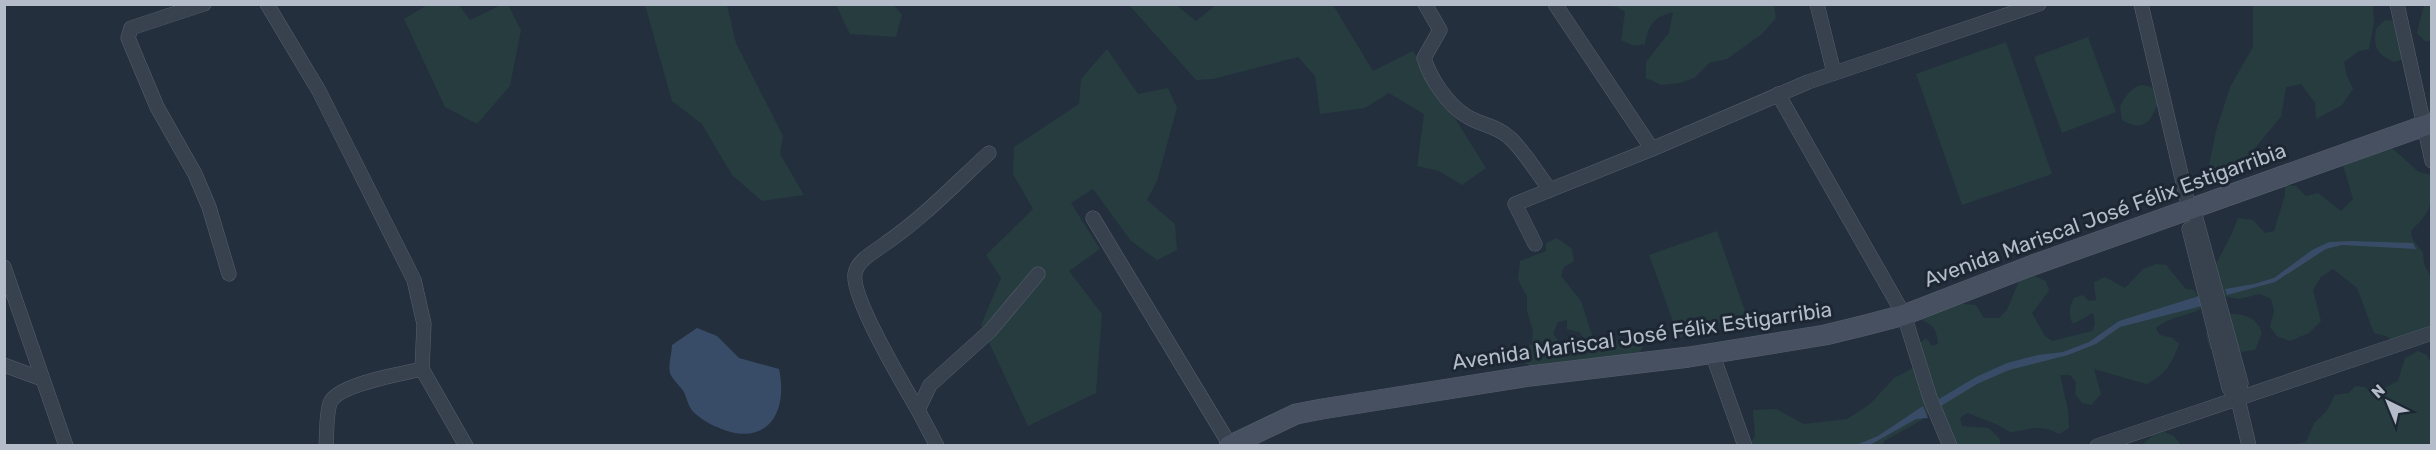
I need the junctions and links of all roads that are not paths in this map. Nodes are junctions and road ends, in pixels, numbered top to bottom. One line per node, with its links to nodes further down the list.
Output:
1 (204, 4): 20 (street)
2 (267, 4): 26 (street)
3 (1425, 4): 15 (street)
4 (1555, 4): 12 (street)
5 (1817, 4): 9 (street)
6 (2039, 4): 9 (street)
7 (2141, 4): 16 (street)
8 (2397, 4): 11 (street)
9 (1834, 74): 10 (street)
10 (1778, 94): 12 (street); 22 (street)
11 (2427, 124): 14 (street); 16 (main road, Avenida Mariscal José Félix Estigarribia)
12 (1652, 149): 15 (street)
13 (989, 153): 29 (street)
14 (2432, 161)
15 (1550, 190): 18 (street)
16 (2189, 208): 22 (main road, Avenida Mariscal José Félix Estigarribia); 28 (street)
17 (1093, 219): 30 (street)
18 (1535, 244)
19 (4, 267): 27 (street)
20 (229, 274)
21 (1038, 274): 29 (street)
22 (1904, 315): 24 (main road, Avenida Mariscal José Félix Estigarribia); 36 (street)
23 (2432, 333): 28 (street)
24 (1712, 353): 30 (main road, Avenida Mariscal José Félix Estigarribia); 35 (street)
25 (4, 365): 27 (street)
26 (422, 369): 32 (street); 33 (street)
27 (42, 379): 31 (street)
28 (2238, 399): 37 (street); 38 (street)
29 (918, 410): 34 (street)
30 (1229, 445)
31 (66, 446)
32 (326, 446)
33 (466, 446)
34 (936, 446)
35 (1745, 446)
36 (1950, 446)
37 (2097, 446)
38 (2249, 446)

